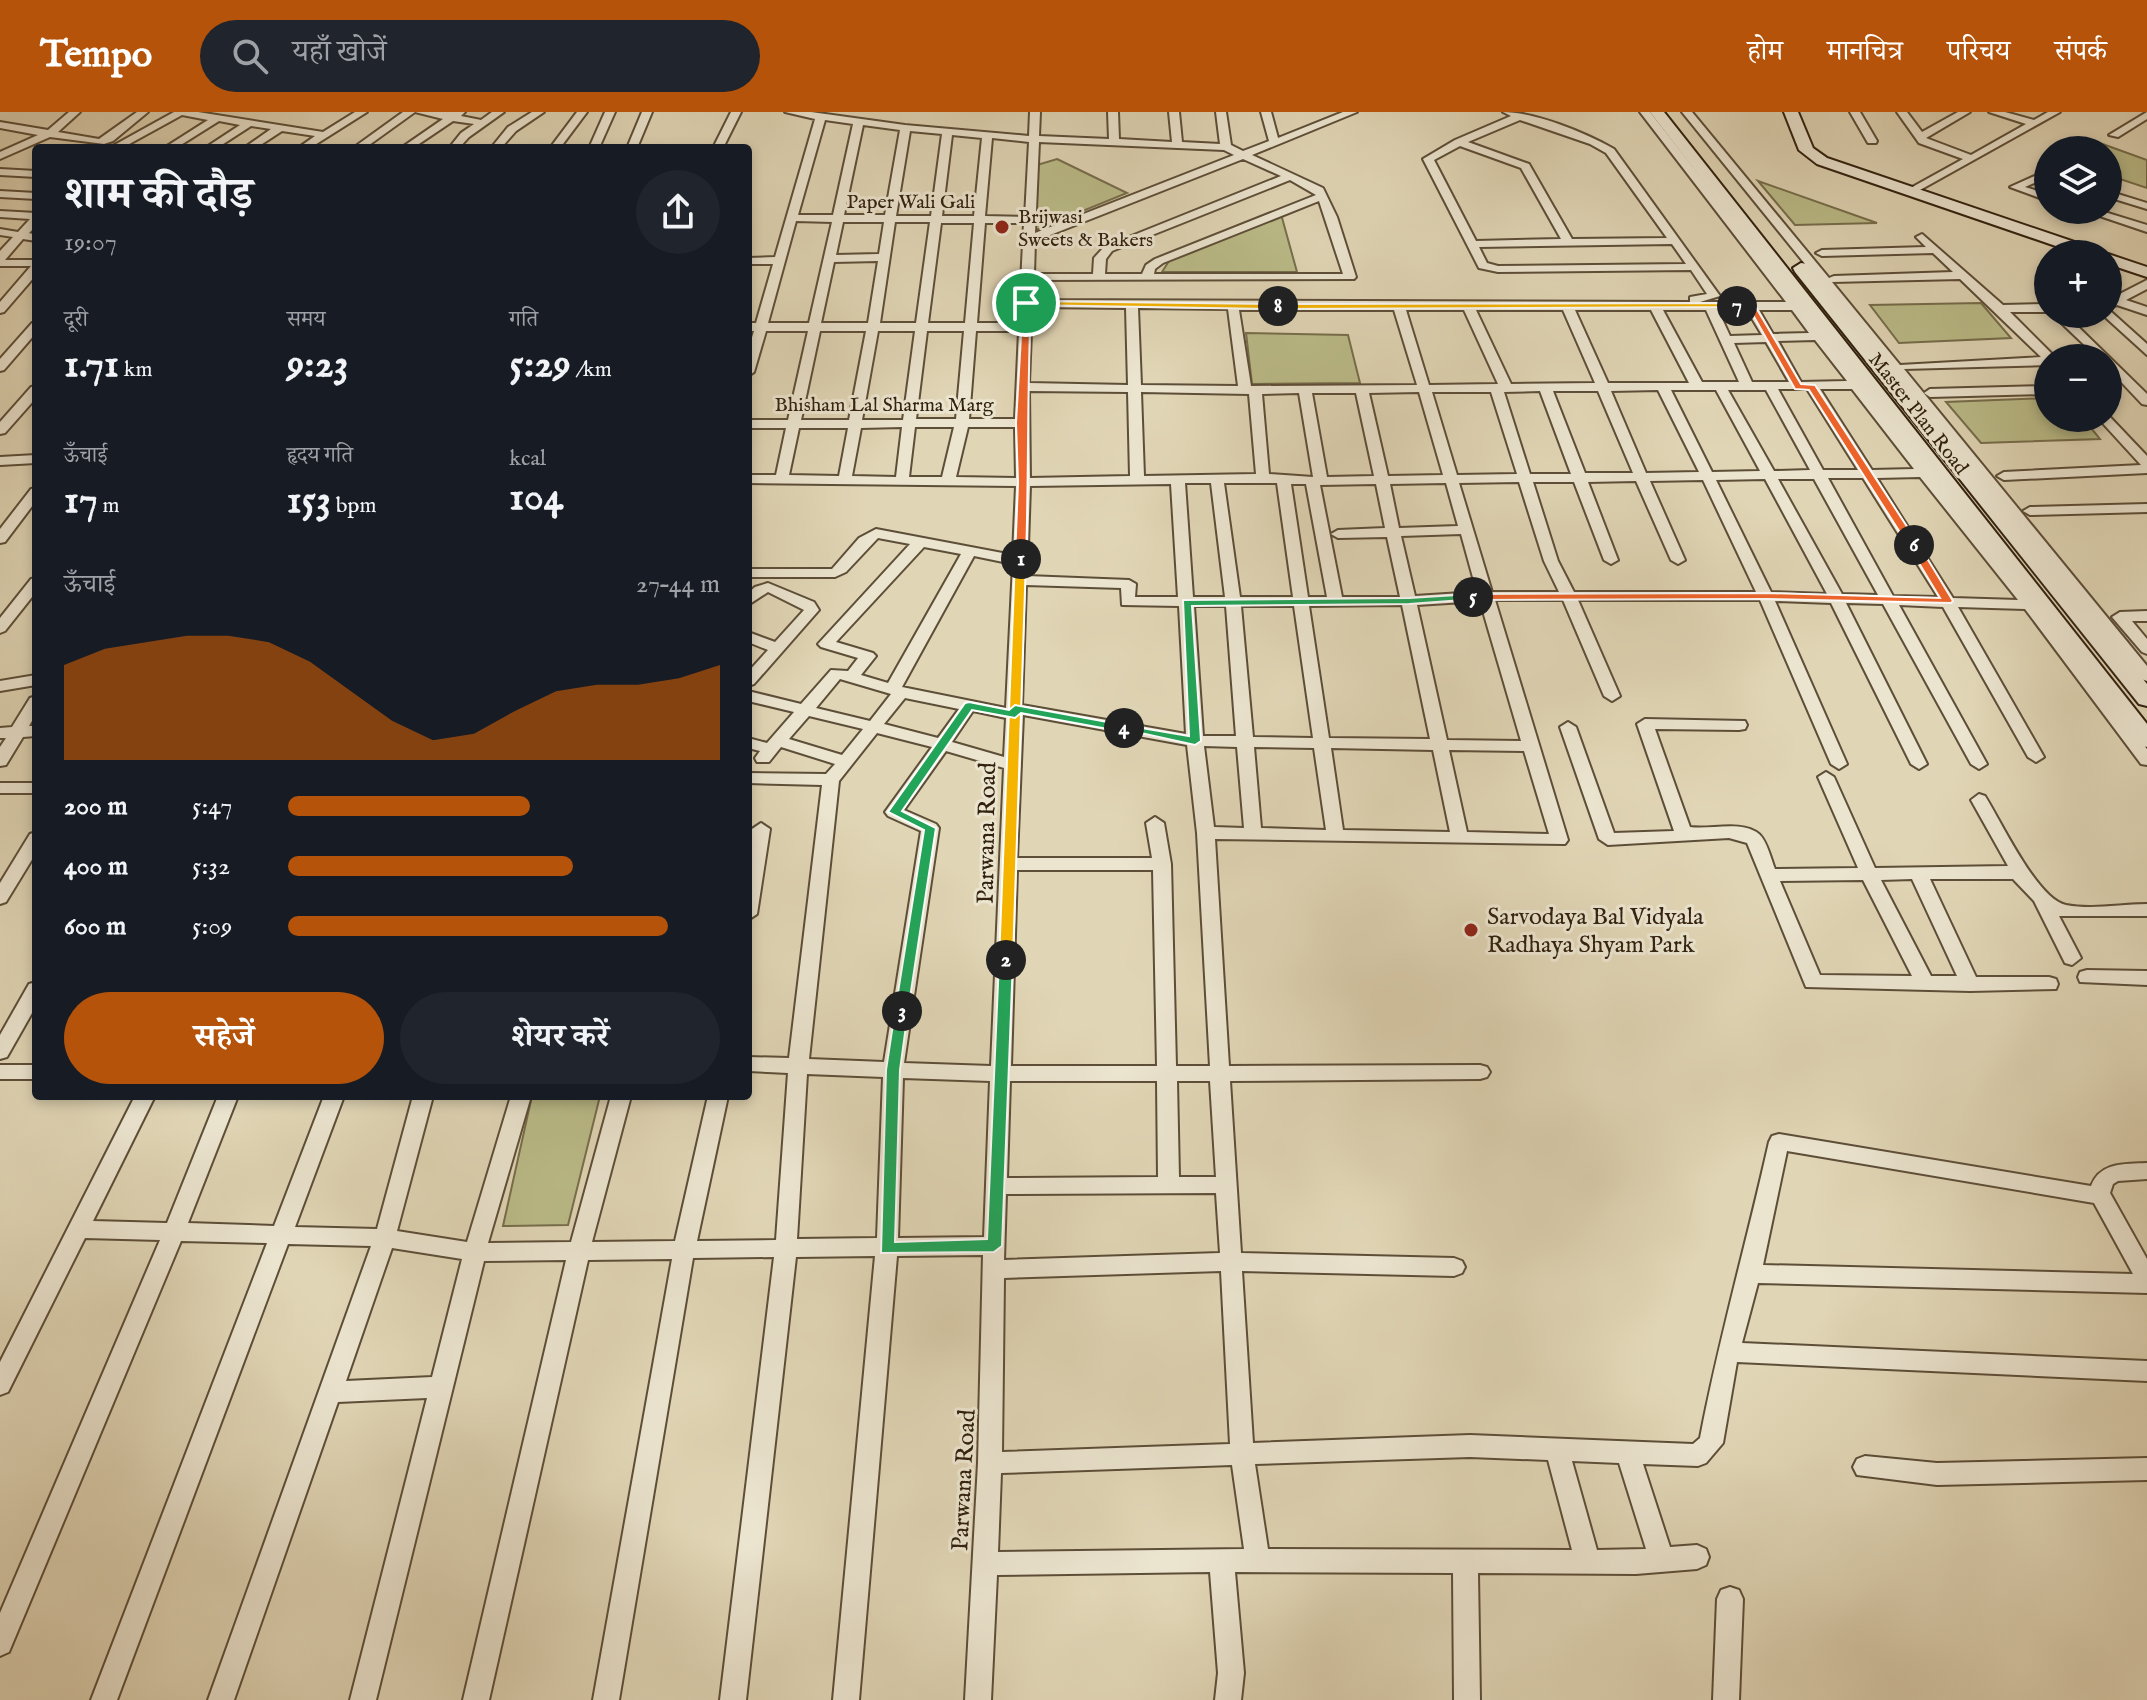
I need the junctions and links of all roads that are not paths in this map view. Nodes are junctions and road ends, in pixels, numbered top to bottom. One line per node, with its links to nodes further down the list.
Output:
1 (75, 112): 42 (street)
2 (143, 112): 42 (street)
3 (180, 112): 34 (street); 53 (street)
4 (362, 112): 44 (street)
5 (410, 112): 58 (street)
6 (420, 112): 31 (street)
7 (499, 112): 37 (street)
8 (539, 112): 61 (street)
9 (582, 112): 62 (street)
10 (610, 112): 63 (street)
11 (647, 112): 64 (street)
12 (736, 112): 65 (street)
13 (790, 112): 32 (street)
14 (1035, 112): 48 (street, Parwana Road)
15 (1113, 112): 52 (street)
16 (1174, 112): 66 (street)
17 (1221, 112): 67 (street)
18 (1266, 112): 49 (street)
19 (1352, 112): 49 (street)
20 (1645, 112): 134 (street)
21 (1657, 112): 159 (main road, Master Plan Road)
22 (1676, 112): 255 (main road, Master Plan Road)
23 (1687, 112): 248 (street)
24 (1791, 112): 75 (main road)
25 (1855, 112): 50 (street)
26 (1902, 112): 47 (street)
27 (1965, 112): 47 (street)
28 (1994, 112): 38 (street)
29 (2055, 112): 38 (street)
30 (1514, 114): 51 (street); 99 (street)
31 (456, 115): 37 (street); 59 (street)
32 (816, 115): 35 (street); 84 (street)
33 (2147, 115): 46 (street)
34 (218, 118): 36 (street); 54 (street)
35 (859, 121): 41 (street); 85 (street)
36 (250, 123): 40 (street); 55 (street)
37 (483, 123): 60 (street)
38 (2034, 123): 70 (street)
39 (0, 125): 42 (street)
40 (280, 128): 44 (street); 56 (street)
41 (905, 128): 43 (street); 86 (street)
42 (52, 132): 69 (street)
43 (947, 132): 45 (street); 87 (street)
44 (325, 135): 57 (street)
45 (987, 135): 48 (street); 88 (street)
46 (2114, 135)
47 (1919, 138): 70 (street)
48 (1034, 139): 52 (street); 89 (street, Parwana Road)
49 (1274, 141): 68 (street)
50 (1872, 141)
51 (1459, 142): 100 (street); 101 (street)
52 (1114, 143): 66 (street)
53 (121, 144)
54 (176, 144)
55 (216, 144)
56 (255, 144)
57 (310, 144)
58 (364, 144)
59 (412, 144)
60 (457, 144)
61 (499, 144)
62 (557, 144)
63 (596, 144)
64 (634, 144)
65 (720, 144)
66 (1177, 145): 67 (street)
67 (1226, 147): 68 (street)
68 (1241, 155): 73 (street); 97 (street)
69 (0, 156)
70 (1970, 158): 75 (street)
71 (0, 172): 72 (street)
72 (32, 174)
73 (1291, 176): 79 (street); 117 (street)
74 (2034, 179): 76 (street)
75 (1911, 192): 98 (main road)
76 (2034, 193)
77 (0, 194): 78 (street)
78 (32, 196)
79 (1323, 196): 116 (street); 118 (street)
80 (2122, 198): 81 (street)
81 (2147, 206)
82 (0, 214): 83 (street)
83 (32, 218)
84 (792, 218): 85 (street, Paper Wali Gali); 107 (street)
85 (838, 219): 86 (street, Paper Wali Gali); 105 (street)
86 (890, 219): 87 (street, Paper Wali Gali); 104 (street)
87 (937, 219): 88 (street, Paper Wali Gali); 143 (street)
88 (979, 220): 89 (street, Paper Wali Gali); 139 (street)
89 (1031, 220): 97 (street, Parwana Road)
90 (2122, 221): 92 (street)
91 (32, 223): 94 (street)
92 (2147, 229)
93 (0, 232): 94 (street)
94 (22, 235): 95 (street); 106 (street)
95 (32, 237)
96 (1922, 237): 102 (street)
97 (1030, 239): 115 (street, Parwana Road)
98 (2053, 240)
99 (1676, 241): 100 (street); 111 (street)
100 (1568, 242): 101 (street)
101 (1470, 244): 111 (street)
102 (1937, 250): 103 (street); 114 (street)
103 (1822, 253)
104 (884, 257): 105 (street); 142 (street)
105 (830, 259): 141 (street)
106 (0, 260): 110 (street)
107 (780, 260): 108 (street); 140 (street)
108 (752, 261)
109 (2122, 264): 113 (main road)
110 (32, 265)
111 (1694, 267): 123 (street)
112 (32, 271): 136 (street)
113 (2147, 272)
114 (1965, 275): 119 (street); 137 (street)
115 (1028, 277): 117 (street); 124 (street, Parwana Road)
116 (1350, 277): 118 (street); 121 (street)
117 (1099, 278): 118 (street)
118 (1147, 278)
119 (1834, 279)
120 (2147, 284): 122 (street)
121 (1356, 298)
122 (2122, 298)
123 (1485, 299)
124 (1026, 303): 125 (street); 144 (street, Parwana Road)
125 (1132, 305): 129 (street); 172 (street)
126 (1399, 305): 127 (street); 129 (street); 167 (street)
127 (1468, 305): 130 (street); 168 (street)
128 (2122, 305): 138 (street)
129 (1233, 306): 173 (street)
130 (1567, 306): 131 (street); 160 (street)
131 (1655, 306): 132 (street); 164 (street)
132 (1710, 306): 133 (street); 151 (street)
133 (1751, 306): 134 (street); 148 (street)
134 (1796, 306): 147 (street)
135 (2034, 308): 137 (street)
136 (0, 309)
137 (2000, 309): 152 (street)
138 (2147, 311)
139 (970, 326): 143 (street); 144 (street); 179 (street)
140 (754, 327): 141 (street)
141 (817, 327): 142 (street); 182 (street)
142 (873, 327): 143 (street); 183 (street)
143 (922, 327): 184 (street)
144 (1026, 327): 162 (street, Parwana Road)
145 (2122, 327): 154 (street)
146 (2073, 328): 153 (street)
147 (1819, 336): 148 (street); 159 (street)
148 (1771, 337): 151 (street); 166 (street)
149 (30, 339): 150 (street); 157 (street)
150 (0, 340)
151 (1724, 340): 165 (street)
152 (2034, 344)
153 (2089, 344)
154 (2147, 351)
155 (2034, 361): 156 (street)
156 (1905, 366)
157 (0, 367)
158 (2122, 376): 178 (street)
159 (1855, 379): 166 (street); 190 (street); 265 (main road, Master Plan Road)
160 (1605, 386): 163 (street); 169 (street); 204 (street)
161 (1770, 386): 165 (street); 166 (street); 194 (street)
162 (1025, 387): 172 (street); 180 (street, Parwana Road)
163 (1663, 387): 164 (street); 196 (street)
164 (1698, 387): 170 (street)
165 (1748, 387): 170 (street)
166 (1805, 387): 192 (street)
167 (1425, 388): 168 (street); 171 (street); 208 (street)
168 (1501, 388): 169 (street); 203 (street)
169 (1545, 388): 193 (street)
170 (1721, 388): 191 (street)
171 (1362, 389): 174 (street); 210 (street)
172 (1137, 390): 173 (street); 206 (street)
173 (1250, 390): 174 (street); 199 (street)
174 (1305, 390): 209 (street)
175 (2034, 390): 176 (street)
176 (1930, 393)
177 (32, 394): 185 (street)
178 (2147, 401)
179 (962, 423): 180 (street, Bhisham Lal Sharma Marg); 184 (street, Bhisham Lal Sharma Marg); 211 (street)
180 (1021, 423): 212 (street, Parwana Road)
181 (752, 424): 182 (street, Bhisham Lal Sharma Marg)
182 (793, 424): 183 (street, Bhisham Lal Sharma Marg); 197 (street)
183 (855, 424): 184 (street, Bhisham Lal Sharma Marg); 201 (street)
184 (910, 424): 205 (street)
185 (0, 430)
186 (2117, 432): 189 (street)
187 (32, 459): 188 (street)
188 (0, 461)
189 (2147, 466): 195 (street)
190 (1924, 473): 192 (street); 241 (street)
191 (1769, 475): 194 (street); 196 (street); 232 (street)
192 (1868, 475): 194 (street); 238 (street)
193 (1578, 476): 203 (street); 204 (street); 224 (street)
194 (1819, 476): 234 (street)
195 (2004, 476)
196 (1706, 477): 204 (street); 230 (street)
197 (782, 478): 200 (street); 201 (street)
198 (1217, 478): 199 (street); 207 (street); 240 (street)
199 (1263, 478): 202 (street)
200 (752, 479)
201 (845, 479): 205 (street)
202 (1283, 479): 209 (street); 235 (street)
203 (1523, 479): 208 (street); 233 (street)
204 (1640, 479): 225 (street)
205 (902, 480): 211 (street)
206 (1137, 480): 207 (street); 212 (street)
207 (1178, 480): 239 (street)
208 (1450, 480): 210 (street); 218 (street)
209 (1316, 481): 210 (street); 236 (street)
210 (1381, 481): 219 (street)
211 (948, 482): 212 (street)
212 (1023, 482): 226 (street, Parwana Road)
213 (32, 497): 217 (street)
214 (2147, 508): 215 (street)
215 (2030, 511)
216 (0, 513): 217 (street)
217 (18, 513): 221 (street)
218 (1466, 530): 219 (street); 229 (street)
219 (1394, 531): 220 (street); 237 (street)
220 (1338, 534)
221 (0, 539)
222 (920, 542): 223 (street); 227 (street); 249 (street)
223 (970, 551): 226 (street); 252 (street)
224 (1611, 560)
225 (1678, 560)
226 (1020, 571): 239 (street); 259 (street, Parwana Road)
227 (752, 573)
228 (32, 587): 243 (street)
229 (1487, 596): 233 (street); 237 (street); 272 (street)
230 (1766, 596): 232 (street); 233 (street); 297 (street)
231 (752, 597): 245 (street)
232 (1836, 597): 234 (street); 278 (street)
233 (1570, 598): 253 (street)
234 (1888, 599): 238 (street); 279 (street)
235 (1302, 601): 236 (street); 240 (street); 270 (street)
236 (1335, 601): 237 (street)
237 (1409, 601): 271 (street)
238 (1948, 601): 241 (street); 274 (street)
239 (1187, 602): 240 (street); 266 (street)
240 (1233, 602): 268 (street)
241 (2030, 605): 275 (street)
242 (2147, 616): 246 (street)
243 (0, 628)
244 (752, 639): 245 (street)
245 (777, 648): 247 (street)
246 (2147, 648)
247 (752, 676)
248 (2147, 676)
249 (851, 677): 252 (street); 258 (street)
250 (32, 681): 251 (street)
251 (0, 686)
252 (897, 690): 257 (street); 262 (street)
253 (1612, 696)
254 (752, 697): 258 (street)
255 (2147, 699)
256 (32, 705): 264 (street)
257 (969, 706): 259 (street); 267 (street)
258 (805, 710): 262 (street); 273 (street)
259 (1015, 712): 266 (street); 280 (street, Parwana Road)
260 (1739, 725): 291 (street)
261 (1568, 727): 291 (street)
262 (873, 729): 267 (street); 277 (street)
263 (32, 731): 264 (street)
264 (8, 732): 276 (street)
265 (2147, 740)
266 (1195, 741): 268 (street); 288 (street)
267 (943, 743): 280 (street); 314 (street)
268 (1245, 743): 270 (street); 289 (street)
269 (752, 744): 273 (street)
270 (1322, 744): 271 (street); 290 (street)
271 (1440, 744): 272 (street); 292 (street)
272 (1531, 746): 292 (street)
273 (771, 749): 277 (street)
274 (2036, 757)
275 (2147, 760)
276 (0, 761)
277 (847, 762): 282 (street)
278 (1919, 764)
279 (1979, 764)
280 (1011, 765): 294 (street, Parwana Road)
281 (752, 778): 282 (street)
282 (831, 780): 313 (street)
283 (0, 788): 284 (street)
284 (32, 788)
285 (1979, 800): 299 (street)
286 (1155, 823): 295 (street)
287 (761, 829): 300 (street)
288 (1206, 833): 289 (street); 319 (street)
289 (1253, 834): 290 (street)
290 (1335, 835): 292 (street)
291 (1694, 836): 298 (street)
292 (1460, 838)
293 (32, 845): 301 (street)
294 (1010, 864): 295 (street); 320 (street, Parwana Road)
295 (1162, 864): 318 (street)
296 (1918, 873): 297 (street); 299 (street); 308 (street)
297 (1869, 874): 298 (street); 307 (street)
298 (1768, 875): 307 (street)
299 (2022, 876): 302 (street)
300 (752, 888)
301 (0, 898)
302 (2042, 900): 303 (street); 304 (street)
303 (2147, 910)
304 (2072, 958)
305 (2087, 977): 306 (street)
306 (2145, 982)
307 (1925, 983): 308 (street)
308 (1970, 984): 309 (street)
309 (2049, 984)
310 (32, 996): 311 (street)
311 (0, 1052)
312 (752, 1064): 313 (street)
313 (798, 1067): 314 (street); 340 (street)
314 (893, 1070): 320 (street); 338 (street)
315 (0, 1072): 316 (street)
316 (32, 1072)
317 (1480, 1072): 319 (street)
318 (1168, 1073): 319 (street); 320 (street); 329 (street)
319 (1220, 1073): 330 (street)
320 (1001, 1074): 331 (street, Parwana Road)
321 (143, 1100): 333 (street)
322 (226, 1100): 334 (street)
323 (332, 1100): 335 (street)
324 (422, 1100): 336 (street)
325 (520, 1100): 342 (street)
326 (620, 1100): 341 (street)
327 (717, 1100): 339 (street)
328 (2147, 1171): 332 (street)
329 (1169, 1185): 330 (street); 331 (street)
330 (1227, 1185): 343 (street)
331 (997, 1186): 337 (street, Parwana Road)
332 (2099, 1193): 346 (street); 347 (street)
333 (78, 1229): 334 (street); 350 (street)
334 (174, 1232): 335 (street); 367 (street)
335 (280, 1234): 336 (street); 368 (street)
336 (385, 1238): 342 (street); 352 (street)
337 (994, 1246): 338 (street); 345 (street, Parwana Road)
338 (887, 1248): 340 (street); 374 (street)
339 (684, 1250): 340 (street); 341 (street); 372 (street)
340 (786, 1250): 373 (street)
341 (579, 1251): 342 (street); 371 (street)
342 (475, 1252): 351 (street)
343 (1231, 1262): 344 (street); 345 (street); 355 (street)
344 (1454, 1267)
345 (993, 1269): 356 (street, Parwana Road)
346 (1750, 1274): 347 (street); 348 (street)
347 (2147, 1282)
348 (1728, 1352): 349 (street); 354 (street)
349 (2147, 1371)
350 (0, 1385)
351 (441, 1387): 352 (street); 370 (street)
352 (330, 1392): 369 (street)
353 (1557, 1449): 354 (street); 355 (street); 364 (street)
354 (1627, 1450): 360 (street)
355 (1242, 1454): 356 (street); 362 (street)
356 (990, 1463): 365 (street, Parwana Road)
357 (1865, 1467): 358 (street)
358 (2147, 1469)
359 (1697, 1557): 360 (street)
360 (1662, 1560): 364 (street)
361 (1222, 1561): 362 (street); 365 (street); 376 (street)
362 (1258, 1562): 363 (street)
363 (1465, 1562): 364 (street); 377 (street)
364 (1588, 1562)
365 (983, 1564): 375 (street, Parwana Road)
366 (1730, 1599): 378 (street)
367 (0, 1643)
368 (104, 1700)
369 (221, 1700)
370 (363, 1700)
371 (476, 1700)
372 (606, 1700)
373 (733, 1700)
374 (846, 1700)
375 (978, 1700)
376 (1228, 1700)
377 (1467, 1700)
378 (1726, 1700)

